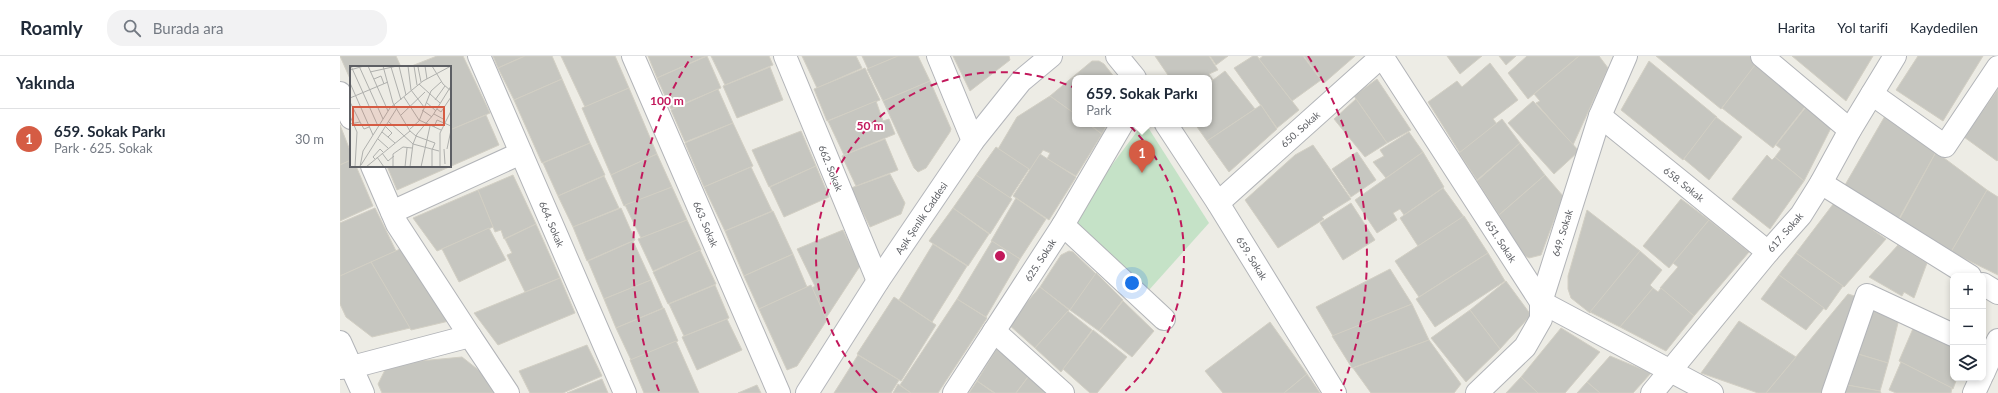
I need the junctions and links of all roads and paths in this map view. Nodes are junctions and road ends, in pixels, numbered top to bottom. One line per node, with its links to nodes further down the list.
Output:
1 (479, 56): 21 (street, 664. Sokak)
2 (633, 56): 46 (street, 663. Sokak)
3 (785, 56): 29 (street, 662. Sokak)
4 (938, 56): 20 (street)
5 (1051, 56): 20 (street, Aşık Şenlik Caddesi)
6 (1118, 56): 12 (street)
7 (1382, 56): 24 (street, 650. Sokak); 32 (street, 651. Sokak)
8 (1762, 56): 19 (street)
9 (1895, 56): 14 (street, 617. Sokak)
10 (1623, 57): 16 (street, 649. Sokak)
11 (1998, 67): 14 (street)
12 (1133, 75)
13 (340, 93): 15 (street)
14 (1872, 94): 19 (street, 617. Sokak)
15 (350, 116)
16 (1600, 116): 27 (street, 658. Sokak); 32 (street, 649. Sokak)
17 (1120, 127): 26 (street, 625. Sokak)
18 (1168, 127): 24 (street, 659. Sokak)
19 (1850, 130): 23 (street, 617. Sokak)
20 (973, 141): 29 (street, Aşık Şenlik Caddesi)
21 (521, 153): 25 (street); 45 (street, 664. Sokak)
22 (372, 167): 25 (street)
23 (1821, 183): 27 (street, 617. Sokak); 28 (street)
24 (1218, 203): 50 (street, 659. Sokak)
25 (392, 212): 36 (street)
26 (1063, 226): 33 (street); 34 (street, 625. Sokak)
27 (1768, 252): 41 (street, 617. Sokak)
28 (1965, 273)
29 (878, 281): 47 (street, Aşık Şenlik Caddesi)
30 (1986, 286): 31 (street)
31 (1998, 293)
32 (1541, 302): 41 (street, 651. Sokak); 51 (street, 649. Sokak)
33 (1164, 319)
34 (994, 331): 48 (street, 625. Sokak); 49 (street)
35 (1950, 334): 54 (street)
36 (470, 336): 40 (street); 44 (street)
37 (340, 342): 40 (street)
38 (1993, 349): 39 (street)
39 (1986, 366)
40 (346, 367): 43 (street)
41 (1670, 372): 52 (street, 617. Sokak); 53 (street, 651. Sokak)
42 (1980, 381): 55 (street)
43 (363, 393)
44 (508, 393)
45 (625, 393)
46 (779, 393)
47 (807, 393)
48 (954, 393)
49 (1063, 393)
50 (1335, 393)
51 (1477, 393)
52 (1652, 393)
53 (1712, 393)
54 (1833, 393)
55 (1974, 393)

